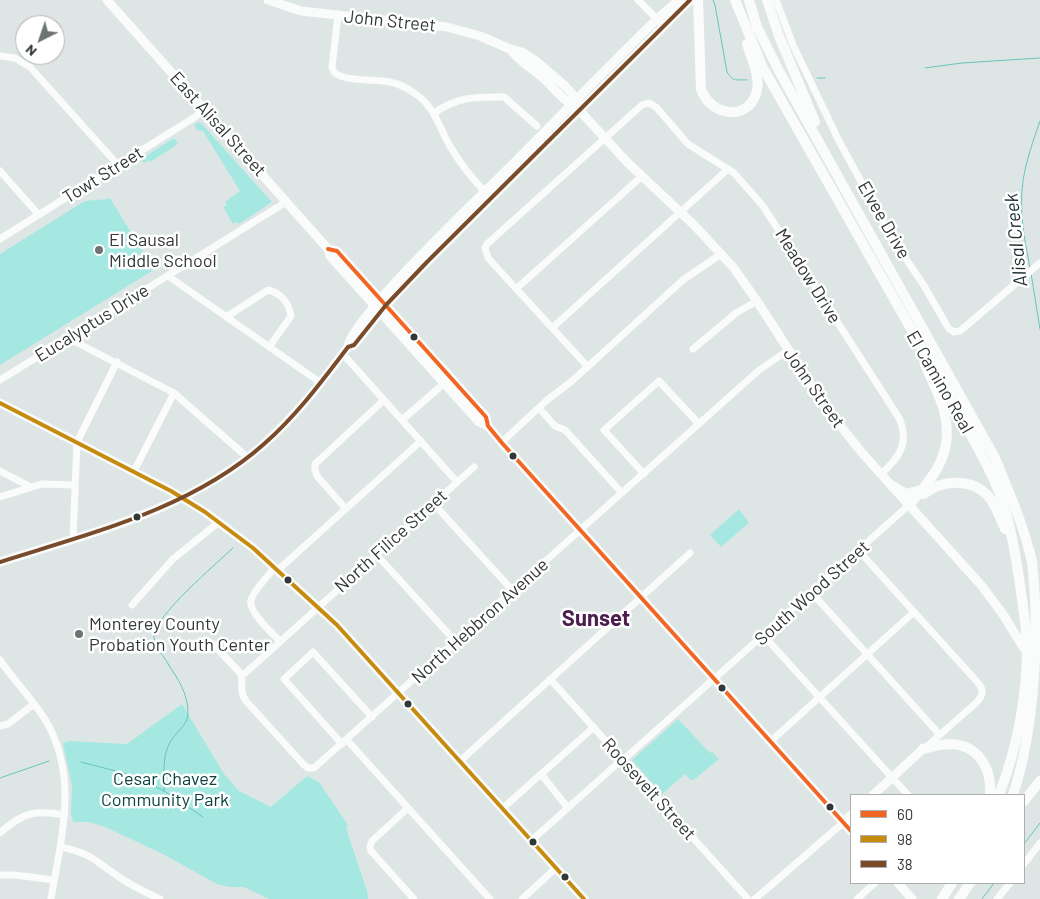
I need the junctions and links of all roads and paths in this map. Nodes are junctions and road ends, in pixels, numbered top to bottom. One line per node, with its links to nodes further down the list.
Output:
1 (106, 0): 17 (main road, East Alisal Street)
2 (268, 0): 12 (main road, John Street)
3 (638, 0): 13 (street)
4 (679, 0): 13 (main road)
5 (690, 0): 14 (main road)
6 (698, 0): 11 (highway)
7 (735, 0): 11 (highway, El Camino Real)
8 (749, 0): 22 (highway, El Camino Real)
9 (767, 0): 22 (highway)
10 (776, 0): 34 (street, Elvee Drive)
11 (739, 12): 42 (highway, El Camino Real)
12 (338, 15): 16 (main road, John Street); 19 (street)
13 (657, 19): 14 (street); 16 (main road)
14 (664, 26): 18 (main road)
15 (0, 56): 23 (street)
16 (573, 102): 18 (main road, John Street); 27 (main road)
17 (204, 110): 23 (street, Towt Street); 28 (main road, East Alisal Street)
18 (580, 110): 21 (main road, John Street); 27 (main road)
19 (434, 113): 20 (street); 27 (street)
20 (536, 126)
21 (605, 138): 24 (street, Meadow Drive); 26 (main road, John Street); 36 (street)
22 (826, 154): 91 (highway, El Camino Real)
23 (118, 165): 30 (street, Towt Street)
24 (728, 169): 29 (street); 67 (street, Meadow Drive)
25 (0, 171): 30 (street)
26 (641, 177): 29 (main road, John Street); 36 (street)
27 (488, 195): 38 (main road)
28 (286, 202): 32 (main road, East Alisal Street); 35 (street, Eucalyptus Drive)
29 (680, 213): 33 (main road, John Street); 41 (street)
30 (39, 215): 31 (street, Towt Street)
31 (0, 239)
32 (328, 249): 38 (main road, East Alisal Street); 39 (main road, East Alisal Street)
33 (721, 254): 37 (main road, John Street); 49 (street)
34 (1040, 263)
35 (168, 276): 40 (street); 43 (street, Eucalyptus Drive)
36 (517, 288): 41 (street)
37 (757, 301): 45 (street); 47 (main road, John Street)
38 (383, 302): 39 (main road); 51 (main road, East Alisal Street)
39 (377, 310): 46 (main road); 51 (main road, East Alisal Street)
40 (226, 317): 44 (street); 44 (street)
41 (552, 328): 49 (street)
42 (912, 331): 70 (highway); 84 (highway, El Camino Real)
43 (68, 338): 48 (street); 50 (street, Eucalyptus Drive)
44 (269, 346): 52 (street)
45 (693, 349)
46 (346, 350): 52 (main road); 54 (street)
47 (788, 350): 58 (street, North Hebbron Avenue); 67 (main road, John Street)
48 (117, 362): 53 (street); 60 (street)
49 (588, 367): 56 (street)
50 (0, 380)
51 (447, 381): 57 (street); 61 (main road, East Alisal Street)
52 (321, 383): 62 (main road)
53 (174, 393): 62 (street); 65 (street)
54 (384, 400): 57 (street); 78 (street)
55 (0, 403): 60 (main road)
56 (539, 408): 61 (street); 73 (street)
57 (402, 420): 59 (street)
58 (699, 424): 66 (street, North Hebbron Avenue); 66 (street)
59 (421, 441): 68 (street); 78 (street)
60 (77, 442): 65 (main road); 72 (street)
61 (502, 442): 80 (main road, East Alisal Street)
62 (248, 458): 75 (main road)
63 (474, 467): 68 (street, North Filice Street)
64 (0, 471): 71 (street)
65 (134, 471): 75 (main road)
66 (644, 474): 73 (street, North Hebbron Avenue)
67 (882, 474): 69 (main road, John Street)
68 (457, 482): 76 (street, North Filice Street)
69 (891, 484): 70 (highway); 77 (main road, John Street)
70 (927, 485): 77 (highway)
71 (31, 486): 72 (street); 74 (street)
72 (75, 486): 81 (street)
73 (622, 494): 80 (street, North Hebbron Avenue)
74 (0, 497)
75 (184, 498): 79 (main road); 81 (main road)
76 (433, 503): 85 (street, North Filice Street); 88 (street)
77 (909, 505): 82 (street, South Wood Street); 84 (highway); 101 (main road, John Street)
78 (346, 508): 87 (street)
79 (219, 522): 87 (main road); 92 (street)
80 (581, 530): 88 (street, North Hebbron Avenue); 90 (main road, East Alisal Street)
81 (74, 538): 86 (main road)
82 (859, 551): 89 (street, South Wood Street); 94 (street)
83 (690, 553): 90 (street)
84 (1015, 553): 123 (highway, El Camino Real)
85 (376, 554): 93 (street, North Filice Street); 98 (street)
86 (0, 562)
87 (276, 569): 93 (main road); 97 (street)
88 (513, 591): 98 (street, North Hebbron Avenue)
89 (812, 593): 95 (street, South Wood Street); 99 (street)
90 (641, 597): 103 (street); 104 (main road, East Alisal Street)
91 (1039, 597): 124 (highway, El Camino Real)
92 (132, 605)
93 (318, 607): 97 (street, North Filice Street); 105 (main road)
94 (914, 612): 99 (street); 111 (street)
95 (764, 636): 104 (street, South Wood Street); 106 (street)
96 (205, 640): 102 (street)
97 (280, 642): 102 (street, North Filice Street)
98 (456, 642): 105 (street, North Hebbron Avenue)
99 (867, 655): 106 (street); 111 (street)
100 (0, 660): 107 (street)
101 (1040, 674)
102 (242, 676): 113 (street, North Hebbron Avenue)
103 (550, 679): 110 (street, Roosevelt Street); 116 (street)
104 (715, 680): 112 (main road, East Alisal Street); 115 (street, South Wood Street)
105 (399, 693): 108 (street, North Hebbron Avenue); 116 (main road)
106 (820, 697): 112 (street); 118 (street)
107 (34, 704): 109 (street); 129 (street)
108 (372, 717): 113 (street, North Hebbron Avenue); 113 (street)
109 (0, 726)
110 (594, 727): 115 (street, Roosevelt Street); 117 (street)
111 (940, 735): 114 (street)
112 (771, 741): 131 (main road, East Alisal Street)
113 (345, 742): 126 (street)
114 (923, 749): 118 (main road); 122 (highway)
115 (623, 760): 128 (street, South Wood Street); 152 (street, Roosevelt Street)
116 (460, 761): 127 (main road)
117 (541, 774): 127 (street); 128 (street)
118 (892, 778): 120 (main road); 121 (street)
119 (1040, 781): 125 (highway)
120 (874, 794)
121 (907, 794)
122 (990, 794)
123 (999, 794)
124 (1013, 794)
125 (1025, 799)
126 (408, 808): 148 (street); 149 (street)
127 (503, 808): 134 (main road)
128 (568, 808): 134 (street, South Wood Street)
129 (64, 815): 133 (street); 136 (street)
130 (850, 816): 131 (main road)
131 (844, 822): 132 (main road, East Alisal Street); 153 (street)
132 (850, 829)
133 (0, 833)
134 (532, 840): 138 (main road)
135 (1040, 843): 137 (street)
136 (60, 847): 140 (street); 147 (street)
137 (1025, 863)
138 (556, 868): 150 (street); 151 (main road)
139 (0, 875): 140 (street)
140 (54, 880): 146 (street)
141 (874, 884): 154 (street)
142 (899, 884): 155 (main road)
143 (951, 884): 156 (highway)
144 (969, 884): 157 (highway)
145 (1009, 884): 158 (street)
146 (51, 899)
147 (160, 899)
148 (414, 899)
149 (490, 899)
150 (522, 899)
151 (584, 899)
152 (748, 899)
153 (755, 899)
154 (857, 899)
155 (912, 899)
156 (942, 899)
157 (960, 899)
158 (997, 899)

